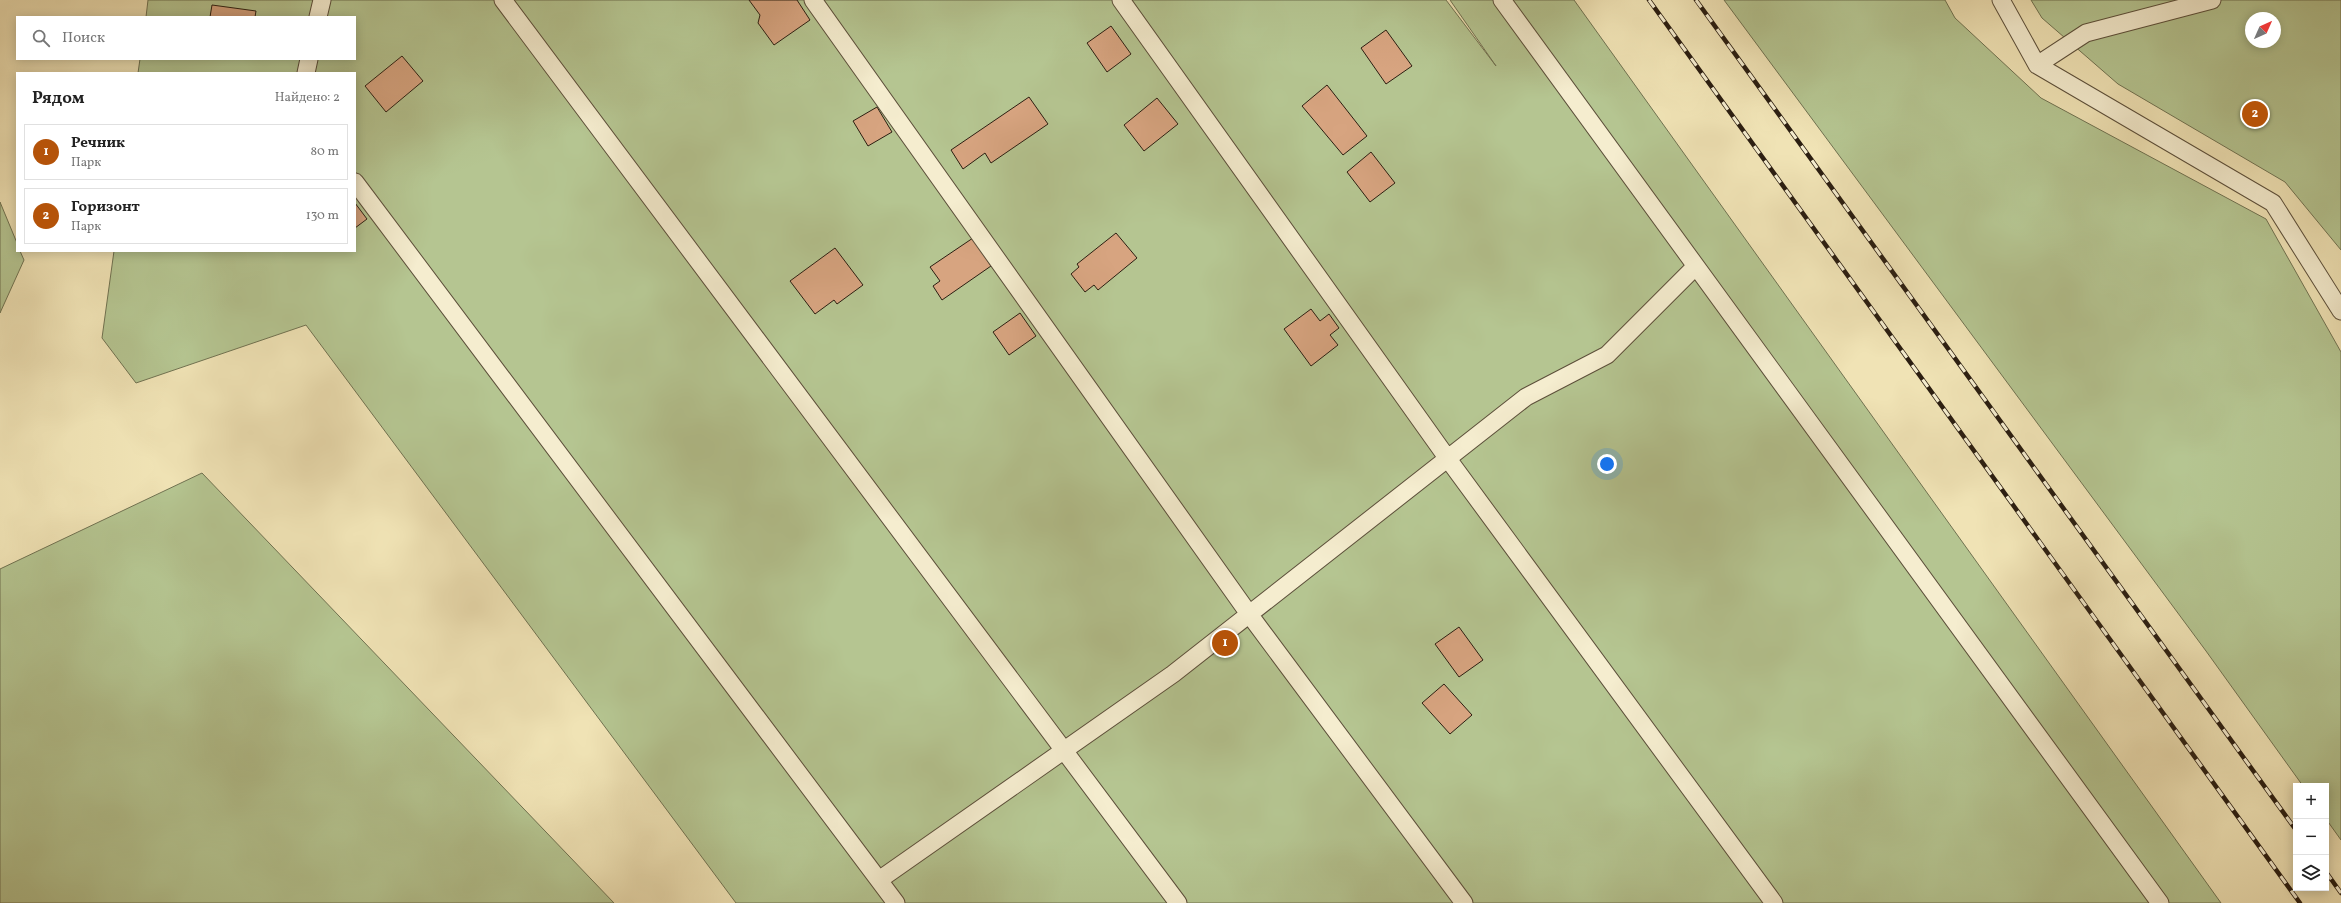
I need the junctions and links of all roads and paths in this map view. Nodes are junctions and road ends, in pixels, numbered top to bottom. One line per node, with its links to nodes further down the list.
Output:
1 (322, 0): 8 (lane)
2 (503, 0): 17 (lane)
3 (813, 0): 16 (lane)
4 (1121, 0): 15 (lane)
5 (1502, 0): 13 (lane)
6 (2001, 0): 10 (lane)
7 (2212, 0): 10 (lane)
8 (318, 16)
9 (309, 60): 11 (lane)
10 (2037, 65): 14 (lane)
11 (306, 72)
12 (356, 183): 18 (lane)
13 (1695, 267): 15 (lane); 23 (lane)
14 (2341, 311)
15 (1448, 459): 16 (lane); 22 (lane)
16 (1249, 614): 17 (lane); 21 (lane)
17 (1065, 749): 18 (lane); 20 (lane)
18 (879, 880): 19 (lane)
19 (896, 903)
20 (1178, 903)
21 (1464, 903)
22 (1774, 903)
23 (2160, 903)

